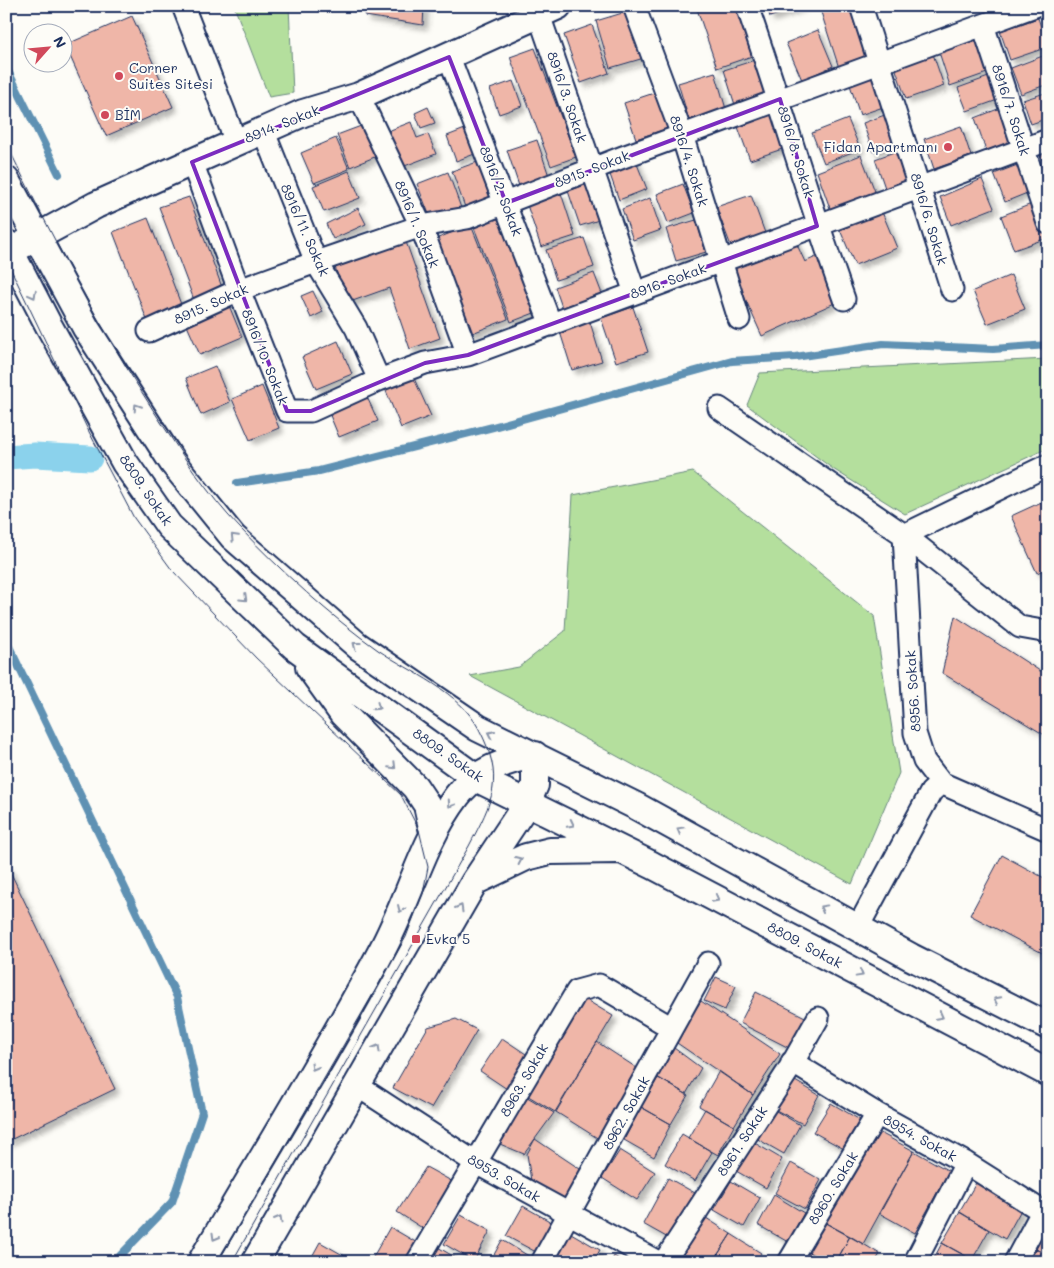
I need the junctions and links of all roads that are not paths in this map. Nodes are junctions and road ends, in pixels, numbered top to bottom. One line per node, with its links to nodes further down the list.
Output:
1 (183, 6): 15 (street)
2 (634, 6): 13 (street, 8916/4. Sokak)
3 (747, 6): 11 (street, 8916/8. Sokak)
4 (861, 6): 9 (street, 8916/6. Sokak)
5 (1035, 6): 7 (street, 8915. Sokak)
6 (548, 10): 8 (street, 8914. Sokak); 18 (street, 8916/3. Sokak)
7 (983, 25): 9 (street, 8915. Sokak); 16 (street, 8916/7. Sokak)
8 (449, 57): 10 (street, 8914. Sokak); 21 (street, 8916/2. Sokak)
9 (881, 63): 11 (street, 8915. Sokak); 20 (street, 8916/6. Sokak)
10 (359, 96): 12 (street, 8914. Sokak); 23 (street, 8916/1. Sokak)
11 (780, 100): 13 (street, 8915. Sokak); 24 (street, 8916/8. Sokak)
12 (263, 130): 15 (street, 8914. Sokak); 28 (street, 8916/11. Sokak)
13 (682, 136): 18 (street, 8915. Sokak); 27 (street, 8916/4. Sokak)
14 (1048, 140): 16 (street, 8916. Sokak)
15 (236, 142): 17 (street, 8914. Sokak)
16 (1024, 149): 20 (street, 8916. Sokak); 22 (street, 8916/7. Sokak)
17 (192, 162): 25 (street, 8914. Sokak); 29 (street, 8916/10. Sokak)
18 (591, 170): 21 (street, 8915. Sokak); 31 (street, 8916/3. Sokak)
19 (6, 180): 25 (street)
20 (920, 188): 24 (street, 8916. Sokak); 30 (street, 8916/6. Sokak)
21 (506, 203): 23 (street, 8915. Sokak); 34 (street, 8916/2. Sokak)
22 (1048, 223)
23 (421, 226): 28 (street, 8915. Sokak); 36 (street, 8916/1. Sokak)
24 (818, 226): 27 (street, 8916. Sokak); 32 (street, 8916/8. Sokak)
25 (37, 237): 26 (street, 8914. Sokak); 44 (street, one-way to 25)
26 (8, 247): 43 (street, 8809. Sokak, one-way to 43)
27 (722, 261): 31 (street, 8916. Sokak); 33 (street, 8916/4. Sokak)
28 (316, 262): 29 (street, 8915. Sokak); 37 (street, 8916/11. Sokak)
29 (238, 290): 35 (street, 8915. Sokak); 39 (street, 8916/10. Sokak)
30 (952, 290)
31 (635, 293): 34 (street, 8916. Sokak)
32 (844, 299)
33 (738, 319)
34 (551, 325): 36 (street, 8916. Sokak)
35 (149, 332)
36 (468, 355): 37 (street, 8916. Sokak)
37 (379, 380): 39 (street, 8916. Sokak)
38 (719, 408): 41 (street)
39 (287, 411)
40 (1048, 465): 41 (street)
41 (904, 535): 42 (street); 46 (street, 8956. Sokak)
42 (1048, 632)
43 (295, 647): 45 (street, 8809. Sokak, one-way to 45); 49 (street, one-way to 49)
44 (535, 755): 45 (street); 47 (street); 52 (street, one-way to 44)
45 (476, 778): 47 (street, 8809. Sokak); 49 (street, one-way to 49)
46 (941, 783): 48 (street, 8956. Sokak); 52 (street)
47 (528, 803): 50 (street, 8809. Sokak, one-way to 50); 51 (street)
48 (1048, 830)
49 (433, 832): 65 (street, one-way to 65)
50 (620, 850): 51 (street, one-way to 50); 58 (street, 8809. Sokak, one-way to 58)
51 (475, 881): 59 (street, one-way to 51)
52 (858, 927): 55 (street, one-way to 52)
53 (708, 963): 56 (street, 8962. Sokak)
54 (818, 1018): 57 (street, 8961. Sokak)
55 (1048, 1026)
56 (672, 1028): 61 (street, 8963. Sokak); 64 (street, 8962. Sokak)
57 (792, 1062): 60 (street, 8954. Sokak); 70 (street, 8961. Sokak)
58 (1048, 1073)
59 (356, 1086): 61 (street, 8953. Sokak); 66 (street, one-way to 59)
60 (876, 1114): 62 (street, 8954. Sokak); 71 (street, 8960. Sokak)
61 (476, 1163): 64 (street, 8953. Sokak); 67 (street, 8963. Sokak)
62 (966, 1163): 63 (street, 8954. Sokak); 72 (street)
63 (1045, 1214): 73 (street)
64 (569, 1215): 68 (street, 8962. Sokak); 69 (street, 8953. Sokak)
65 (201, 1262)
66 (255, 1262)
67 (417, 1262)
68 (542, 1262)
69 (658, 1262)
70 (664, 1262)
71 (789, 1262)
72 (915, 1262)
73 (1015, 1262)

